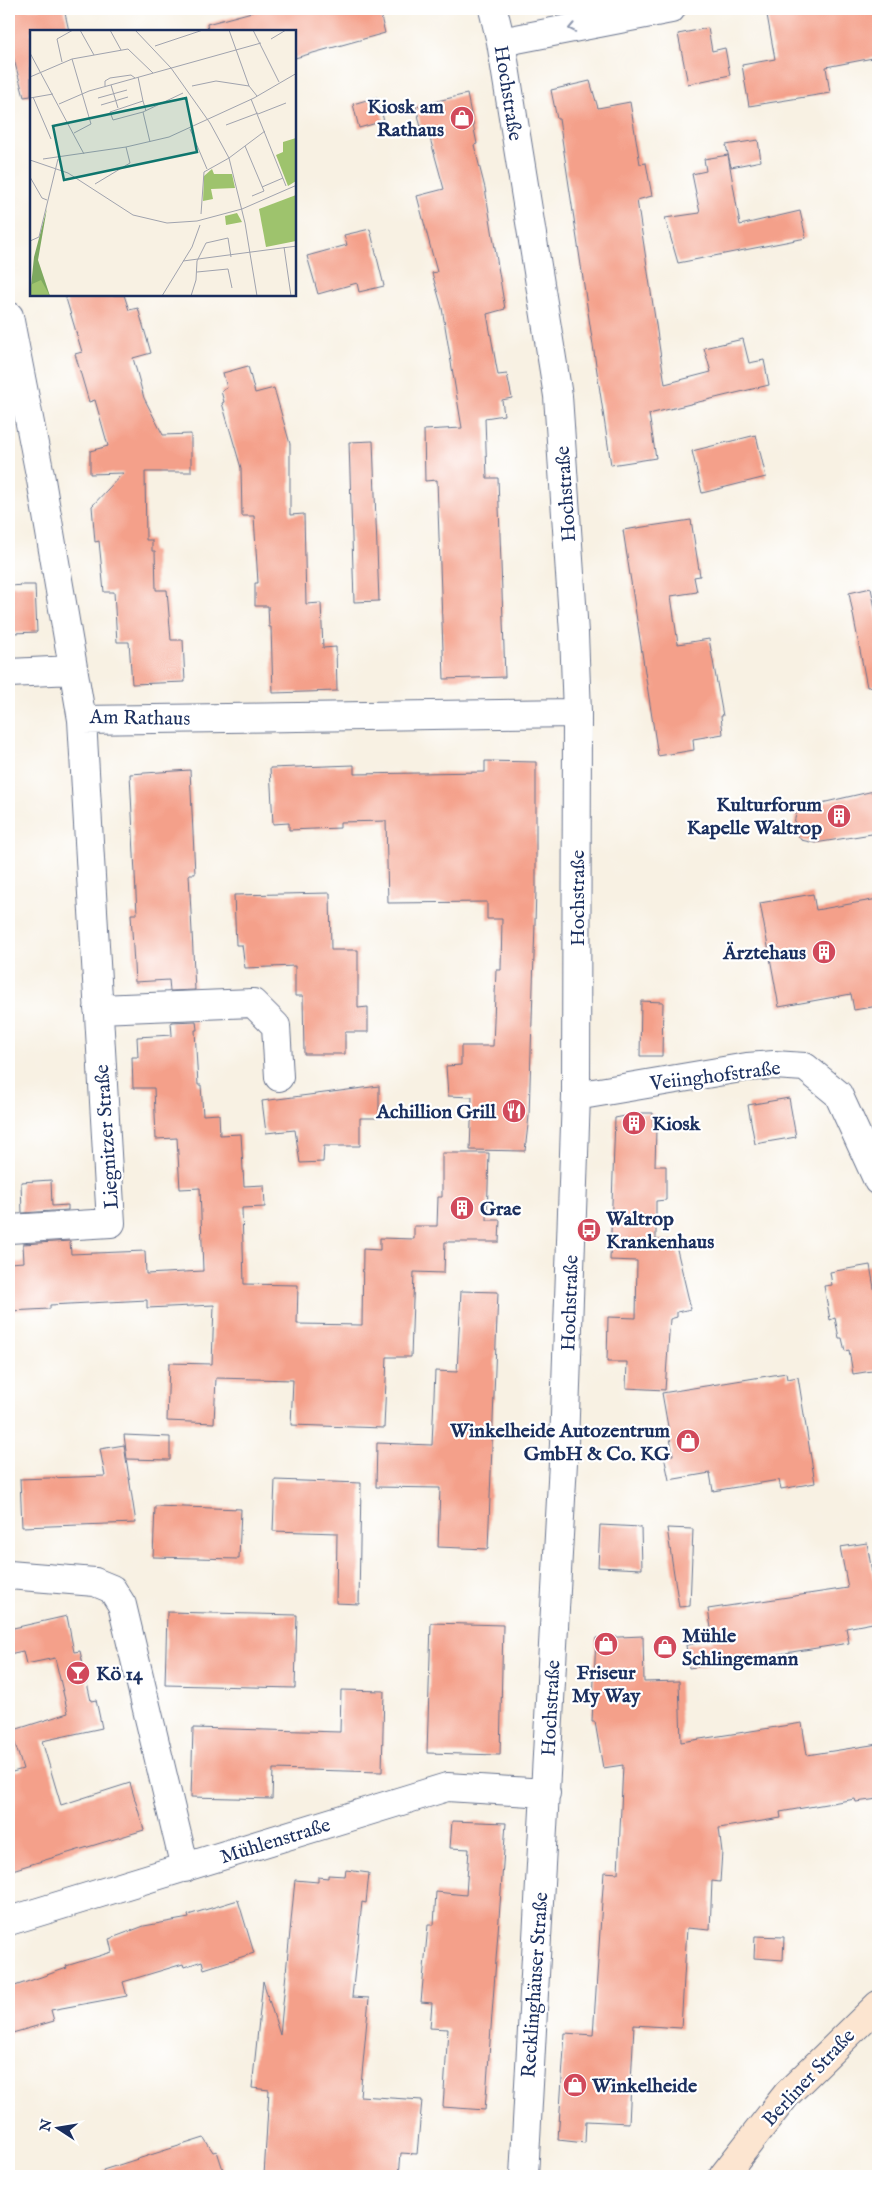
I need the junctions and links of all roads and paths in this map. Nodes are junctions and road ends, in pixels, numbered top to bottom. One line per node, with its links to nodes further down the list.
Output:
1 (493, 9): 3 (street, Hochstraße)
2 (671, 9): 3 (street, one-way to 3)
3 (501, 42): 7 (street, Hochstraße)
4 (9, 316): 5 (street, Am Rathaus)
5 (73, 670): 6 (street); 8 (street, Am Rathaus)
6 (9, 673)
7 (577, 713): 8 (street, Am Rathaus); 11 (street, Hochstraße)
8 (82, 720): 9 (street, Liegnitzer Straße)
9 (98, 1009): 10 (street); 13 (street, Liegnitzer Straße)
10 (279, 1077)
11 (576, 1096): 12 (street, Veiinghofstraße); 15 (street, Hochstraße)
12 (878, 1182)
13 (9, 1229)
14 (9, 1575): 16 (street)
15 (546, 1793): 16 (street, Mühlenstraße); 19 (street, Recklinghäuser Straße)
16 (185, 1868): 17 (street, Mühlenstraße)
17 (9, 1922)
18 (878, 2005): 20 (main road, Berliner Straße)
19 (524, 2176)
20 (722, 2176)

